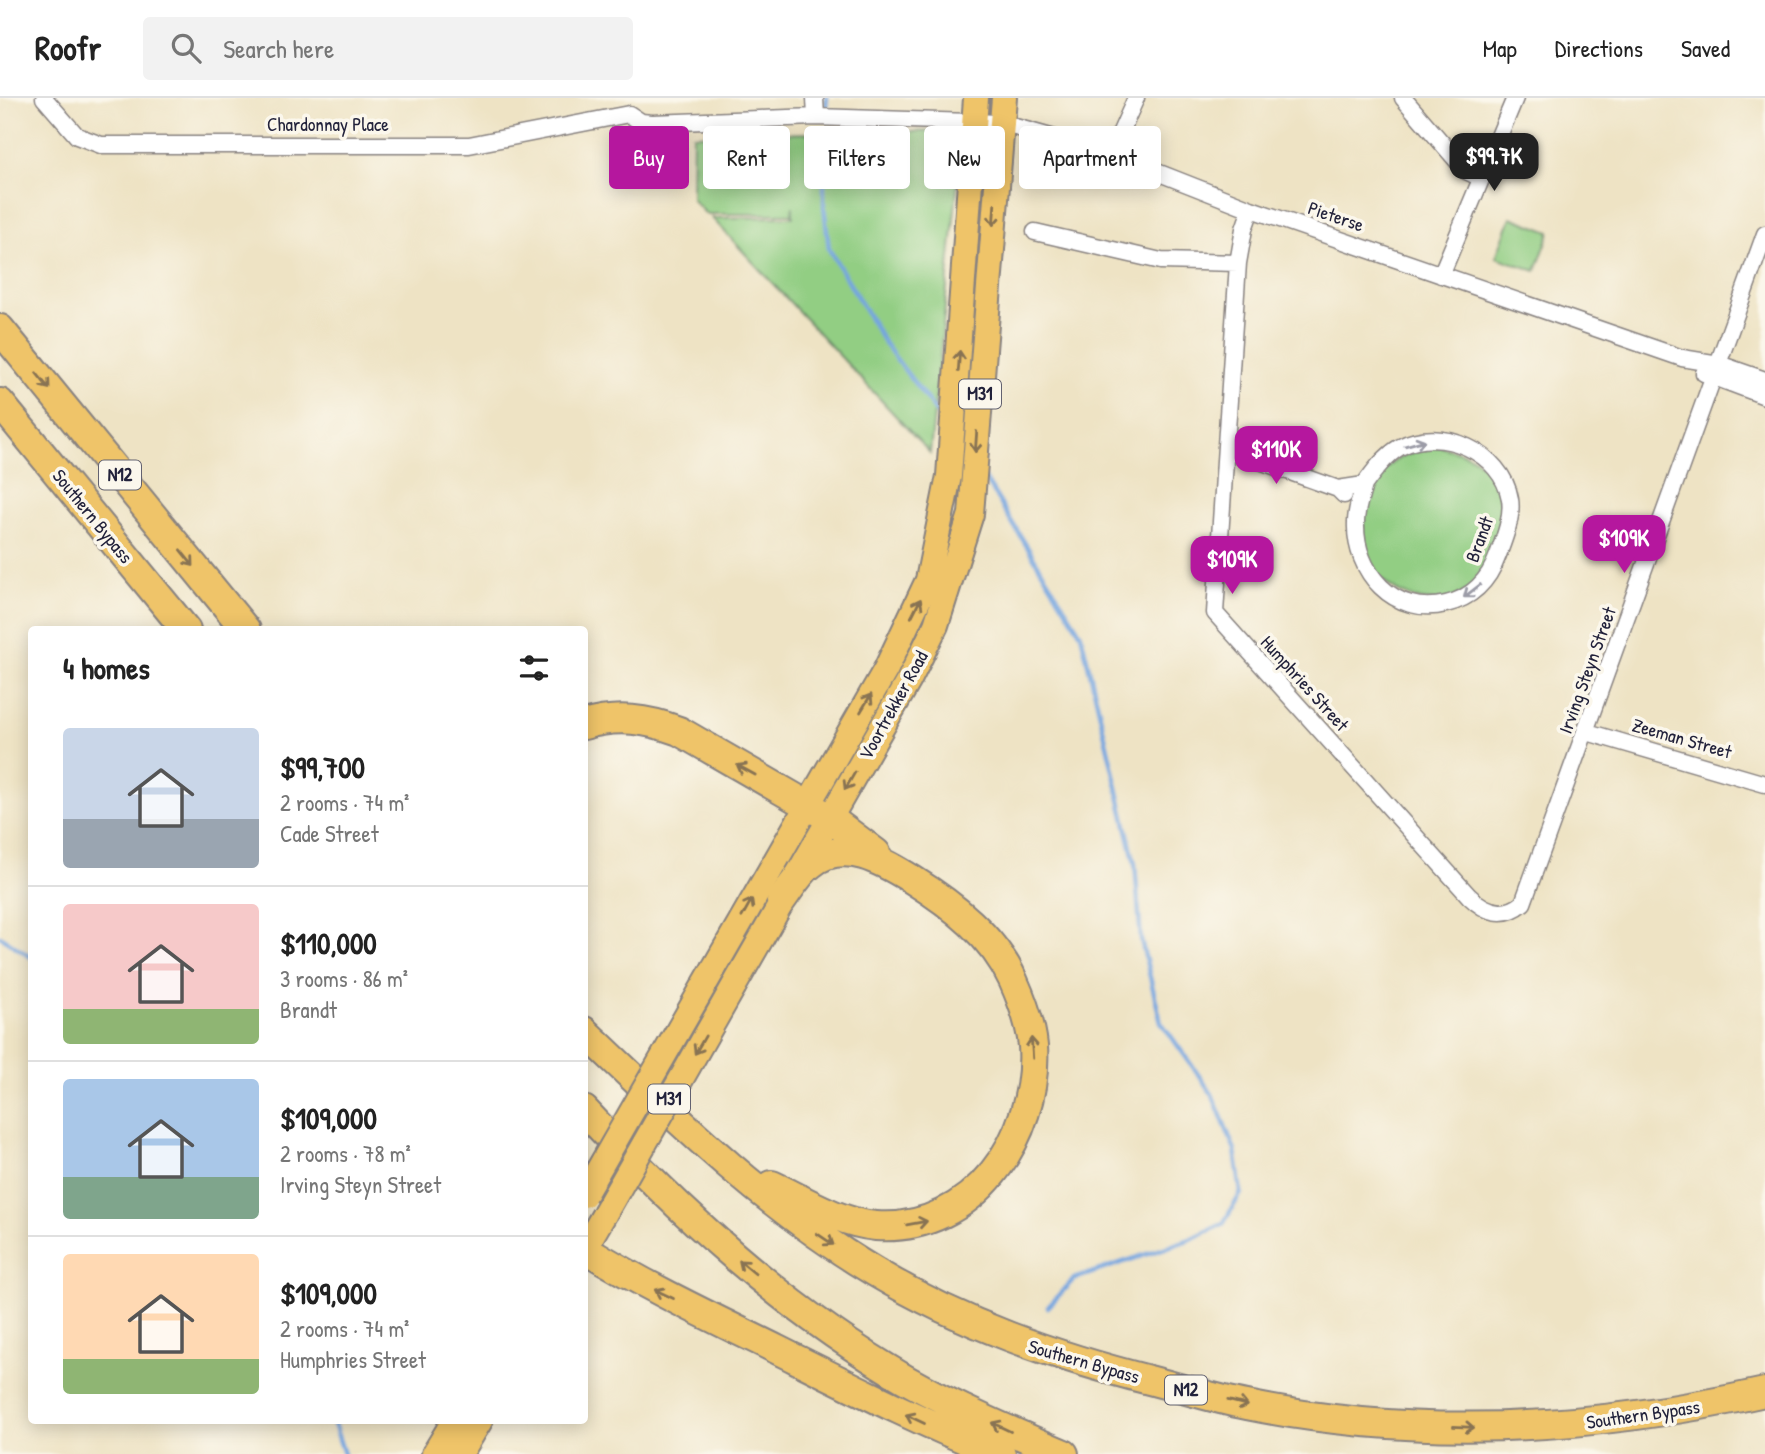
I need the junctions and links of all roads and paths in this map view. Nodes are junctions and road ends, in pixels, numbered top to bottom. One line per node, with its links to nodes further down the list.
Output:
1 (44, 98): 7 (street, Chardonnay Place)
2 (815, 98): 9 (street)
3 (1004, 98): 10 (main road, Voortrekker Road / M31)
4 (1136, 98): 11 (street)
5 (1403, 98): 14 (street)
6 (1515, 98): 14 (street)
7 (629, 106): 9 (street, Pieterse)
8 (975, 109): 9 (street, Pieterse); 10 (street, Pieterse); 36 (main road, Voortrekker Road / M31, one-way to 8)
9 (816, 117)
10 (1001, 123): 12 (street, Pieterse); 36 (main road, Voortrekker Road / M31, one-way to 36)
11 (1124, 126)
12 (1019, 128)
13 (1161, 174): 15 (street, Pieterse)
14 (1481, 178): 19 (street)
15 (1251, 209): 18 (street, Humphries Street); 19 (street, Pieterse)
16 (1035, 232): 18 (street)
17 (1765, 234): 21 (street, Irving Steyn Street)
18 (1238, 263): 25 (street, Humphries Street)
19 (1441, 275): 21 (street, Pieterse)
20 (0, 328): 32 (highway, N12, one-way to 32)
21 (1716, 371): 22 (street, Pieterse); 23 (street, Pieterse); 34 (street, Irving Steyn Street)
22 (1765, 380)
23 (1765, 396)
24 (0, 403): 28 (highway, Southern Bypass / N12)
25 (1226, 449): 27 (street); 38 (street, Humphries Street)
26 (1364, 485): 27 (street); 29 (street, Brandt); 29 (street, Brandt, one-way to 29)
27 (1338, 489): 29 (street)
28 (78, 499): 30 (highway); 31 (highway, Southern Bypass / N12)
29 (1358, 507)
30 (166, 626)
31 (183, 626)
32 (243, 626)
33 (588, 724): 36 (highway, one-way to 33)
34 (1587, 732): 35 (street, Zeeman Street); 38 (street, Irving Steyn Street)
35 (1765, 783)
36 (817, 810): 37 (highway); 39 (main road, Voortrekker Road / M31); 45 (main road, Voortrekker Road / M31, one-way to 36, bridge)
37 (903, 874): 39 (highway); 44 (highway, one-way to 37)
38 (1469, 896)
39 (780, 901): 46 (main road, Voortrekker Road / M31, one-way to 46, bridge)
40 (588, 1014): 43 (highway)
41 (588, 1035): 43 (highway, Southern Bypass / N12)
42 (588, 1114): 56 (highway, one-way to 42)
43 (677, 1119): 44 (highway, Southern Bypass / N12)
44 (737, 1170): 50 (highway, Southern Bypass / N12, one-way to 50)
45 (588, 1188)
46 (588, 1241)
47 (588, 1250): 49 (highway)
48 (588, 1271): 49 (highway)
49 (632, 1276): 55 (highway, one-way to 49)
50 (1765, 1392)
51 (452, 1424): 53 (main road)
52 (478, 1424): 54 (main road)
53 (434, 1454)
54 (460, 1454)
55 (1001, 1454)
56 (1064, 1454)

